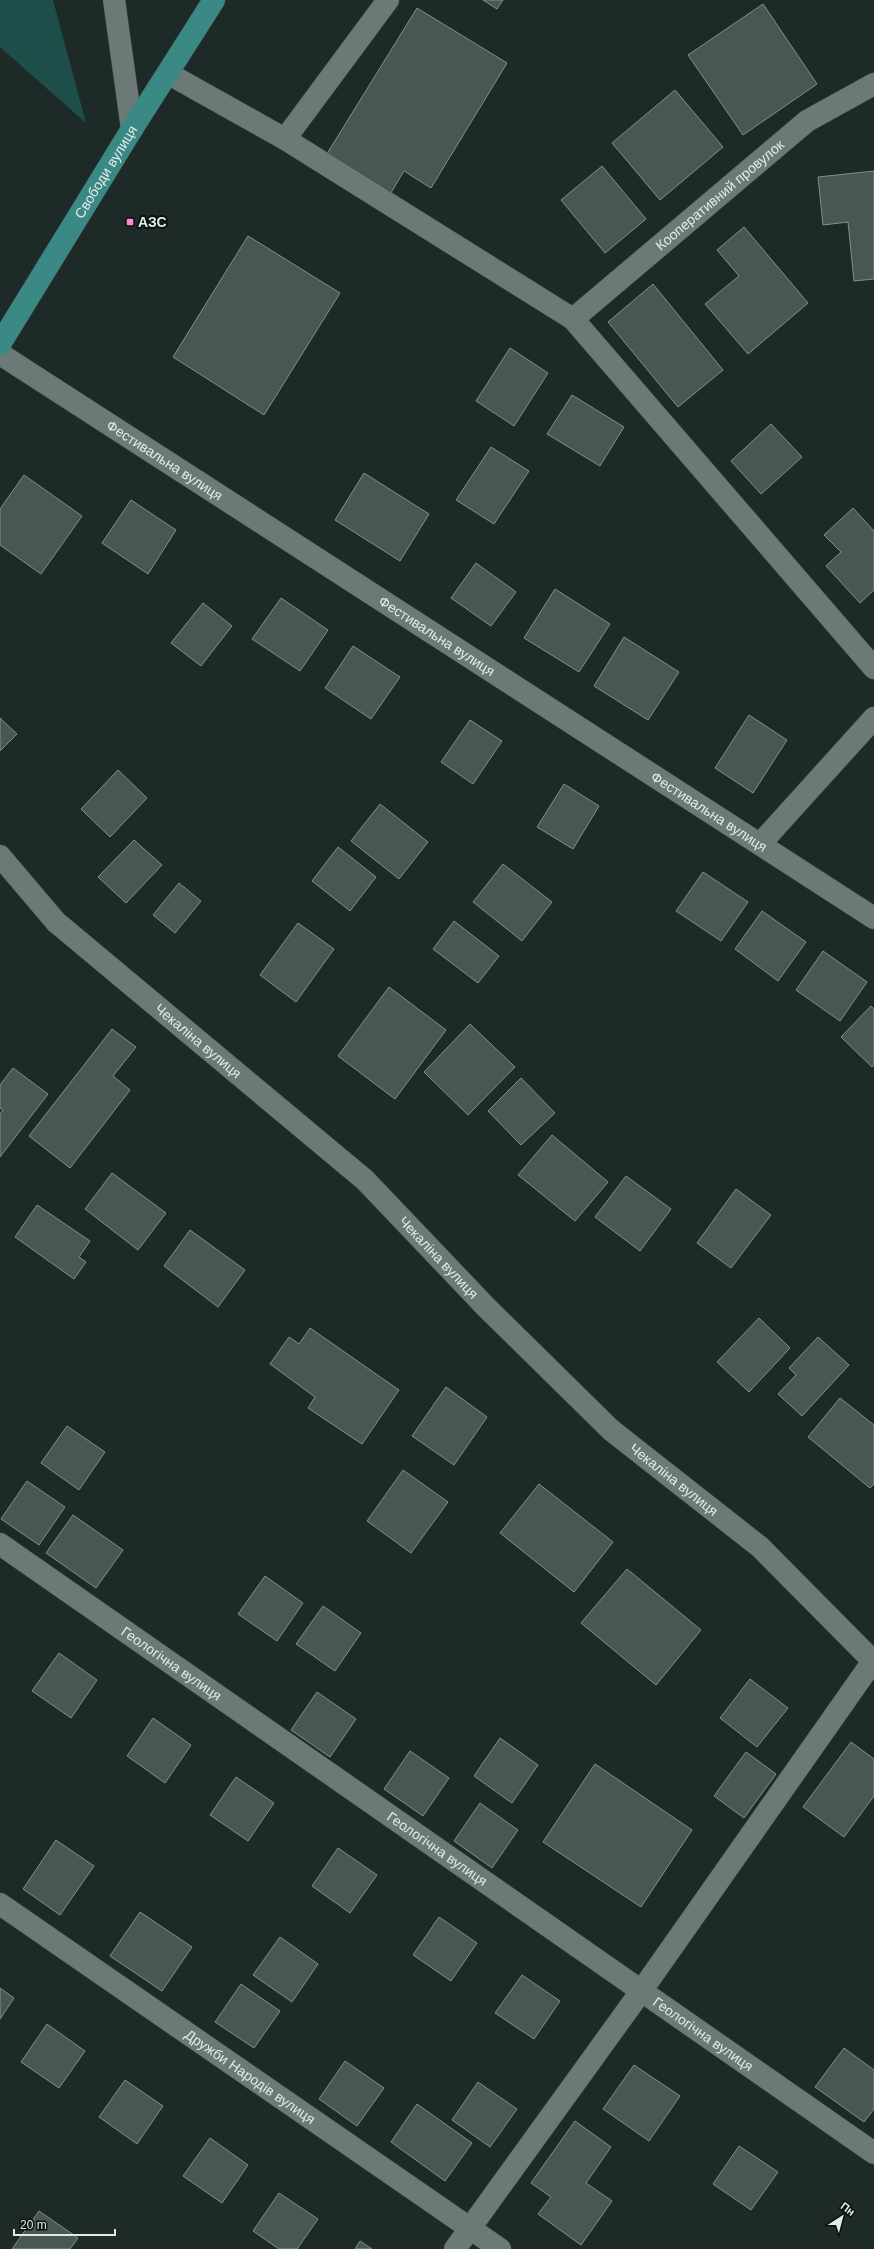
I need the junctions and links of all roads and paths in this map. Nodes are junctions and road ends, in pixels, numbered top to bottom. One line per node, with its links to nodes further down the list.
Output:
1 (114, 0): 6 (street)
2 (214, 0): 4 (main road, Свободи вулиця)
3 (388, 0): 7 (street)
4 (169, 74): 6 (main road, Свободи вулиця); 7 (street)
5 (874, 84): 8 (street, Кооперативний провулок)
6 (132, 129): 9 (main road, Свободи вулиця)
7 (285, 139): 8 (street)
8 (573, 318): 11 (street)
9 (0, 344)
10 (0, 354): 13 (street, Фестивальна вулиця)
11 (874, 668)
12 (874, 718): 13 (street)
13 (760, 844): 15 (street, Фестивальна вулиця)
14 (0, 856): 17 (street, Чекаліна вулиця)
15 (874, 918)
16 (0, 1544): 19 (street, Геологічна вулиця)
17 (873, 1662): 19 (street)
18 (0, 1904): 21 (street, Дружби Народів вулиця)
19 (642, 1990): 20 (street, Геологічна вулиця); 21 (street)
20 (874, 2153)
21 (470, 2228): 22 (street); 23 (street, Дружби Народів вулиця)
22 (455, 2249)
23 (500, 2249)

